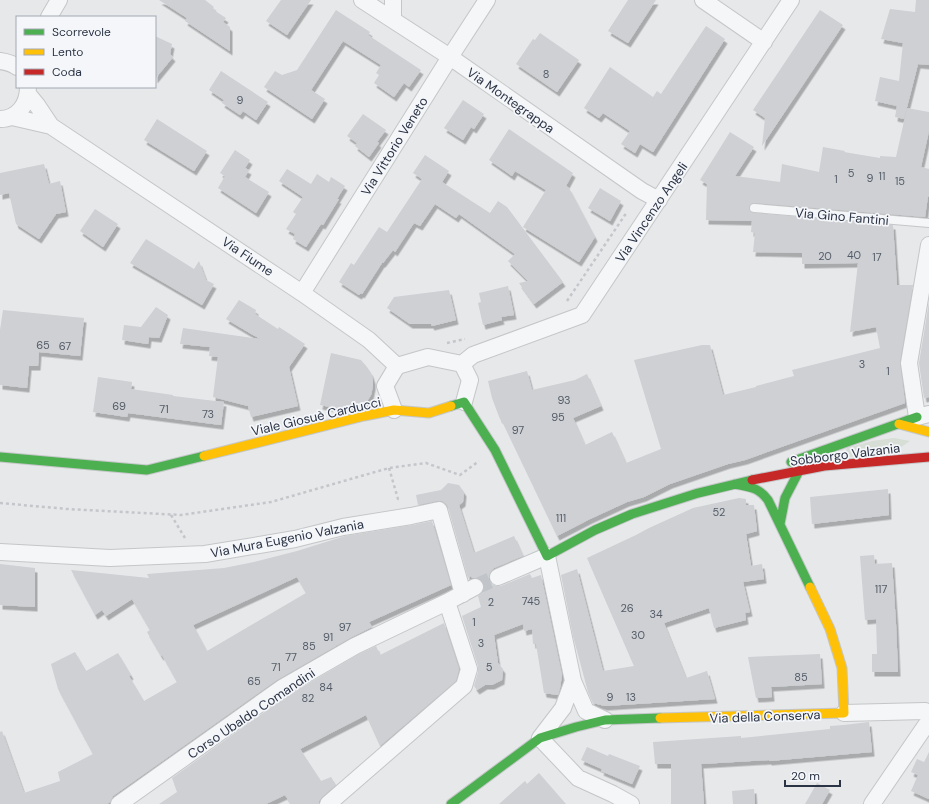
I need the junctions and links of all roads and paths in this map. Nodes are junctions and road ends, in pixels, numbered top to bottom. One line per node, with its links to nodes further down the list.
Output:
1 (59, 0): 7 (street)
2 (362, 0): 8 (street, Via Montegrappa)
3 (393, 0): 8 (street)
4 (487, 0): 11 (street, Via Vittorio Veneto)
5 (702, 0): 9 (street)
6 (791, 0): 9 (street, Via Vincenzo Angeli)
7 (49, 16)
8 (393, 20): 11 (street, Via Montegrappa)
9 (764, 42): 17 (street, Via Vincenzo Angeli)
10 (16, 52): 12 (street)
11 (450, 57): 16 (street, Via Montegrappa); 21 (street, Via Vittorio Veneto)
12 (7, 63)
13 (28, 90): 14 (street); 15 (street)
14 (6, 118): 15 (street)
15 (52, 126): 21 (street, Via Fiume)
16 (642, 191): 17 (street, Via Montegrappa); 22 (path)
17 (658, 200): 25 (street, Via Vincenzo Angeli)
18 (754, 208): 19 (lane, Via Gino Fantini)
19 (929, 223)
20 (929, 245): 29 (street)
21 (302, 293): 26 (street, Via Fiume)
22 (561, 303)
23 (472, 336): 24 (path)
24 (443, 344)
25 (462, 364): 26 (street); 27 (street)
26 (397, 366): 28 (street)
27 (464, 402): 28 (street, Viale Giosuè Carducci); 32 (street)
28 (394, 410): 34 (street, Viale Giosuè Carducci)
29 (923, 416): 30 (street, Sobborgo Valzania)
30 (899, 424): 31 (street, Sobborgo Valzania); 39 (street, Sobborgo Valzania)
31 (929, 432)
32 (495, 450): 37 (path); 46 (street)
33 (918, 450): 36 (street, Sobborgo Valzania)
34 (0, 457)
35 (929, 457): 36 (street)
36 (907, 460): 38 (street, Sobborgo Valzania)
37 (389, 468): 40 (path); 42 (path)
38 (799, 471): 39 (street, Sobborgo Valzania); 43 (street)
39 (734, 484): 43 (street); 46 (street, Sobborgo Valzania)
40 (398, 499)
41 (0, 503): 42 (path)
42 (171, 514): 44 (path)
43 (780, 524): 51 (street)
44 (185, 539)
45 (0, 552): 48 (street, Via Mura Eugenio Valzania)
46 (547, 556): 47 (street); 50 (street)
47 (498, 578)
48 (469, 591): 49 (street, Corso Ubaldo Comandini)
49 (447, 602): 55 (street, Corso Ubaldo Comandini); 56 (street)
50 (573, 681): 53 (street); 54 (street)
51 (844, 713): 52 (street, Via della Conserva); 53 (street, Via della Conserva)
52 (927, 718): 59 (street)
53 (605, 720): 54 (street, Via della Conserva)
54 (540, 738): 57 (street, Via della Conserva); 58 (street)
55 (119, 804)
56 (328, 804)
57 (451, 804)
58 (631, 804)
59 (872, 804)

